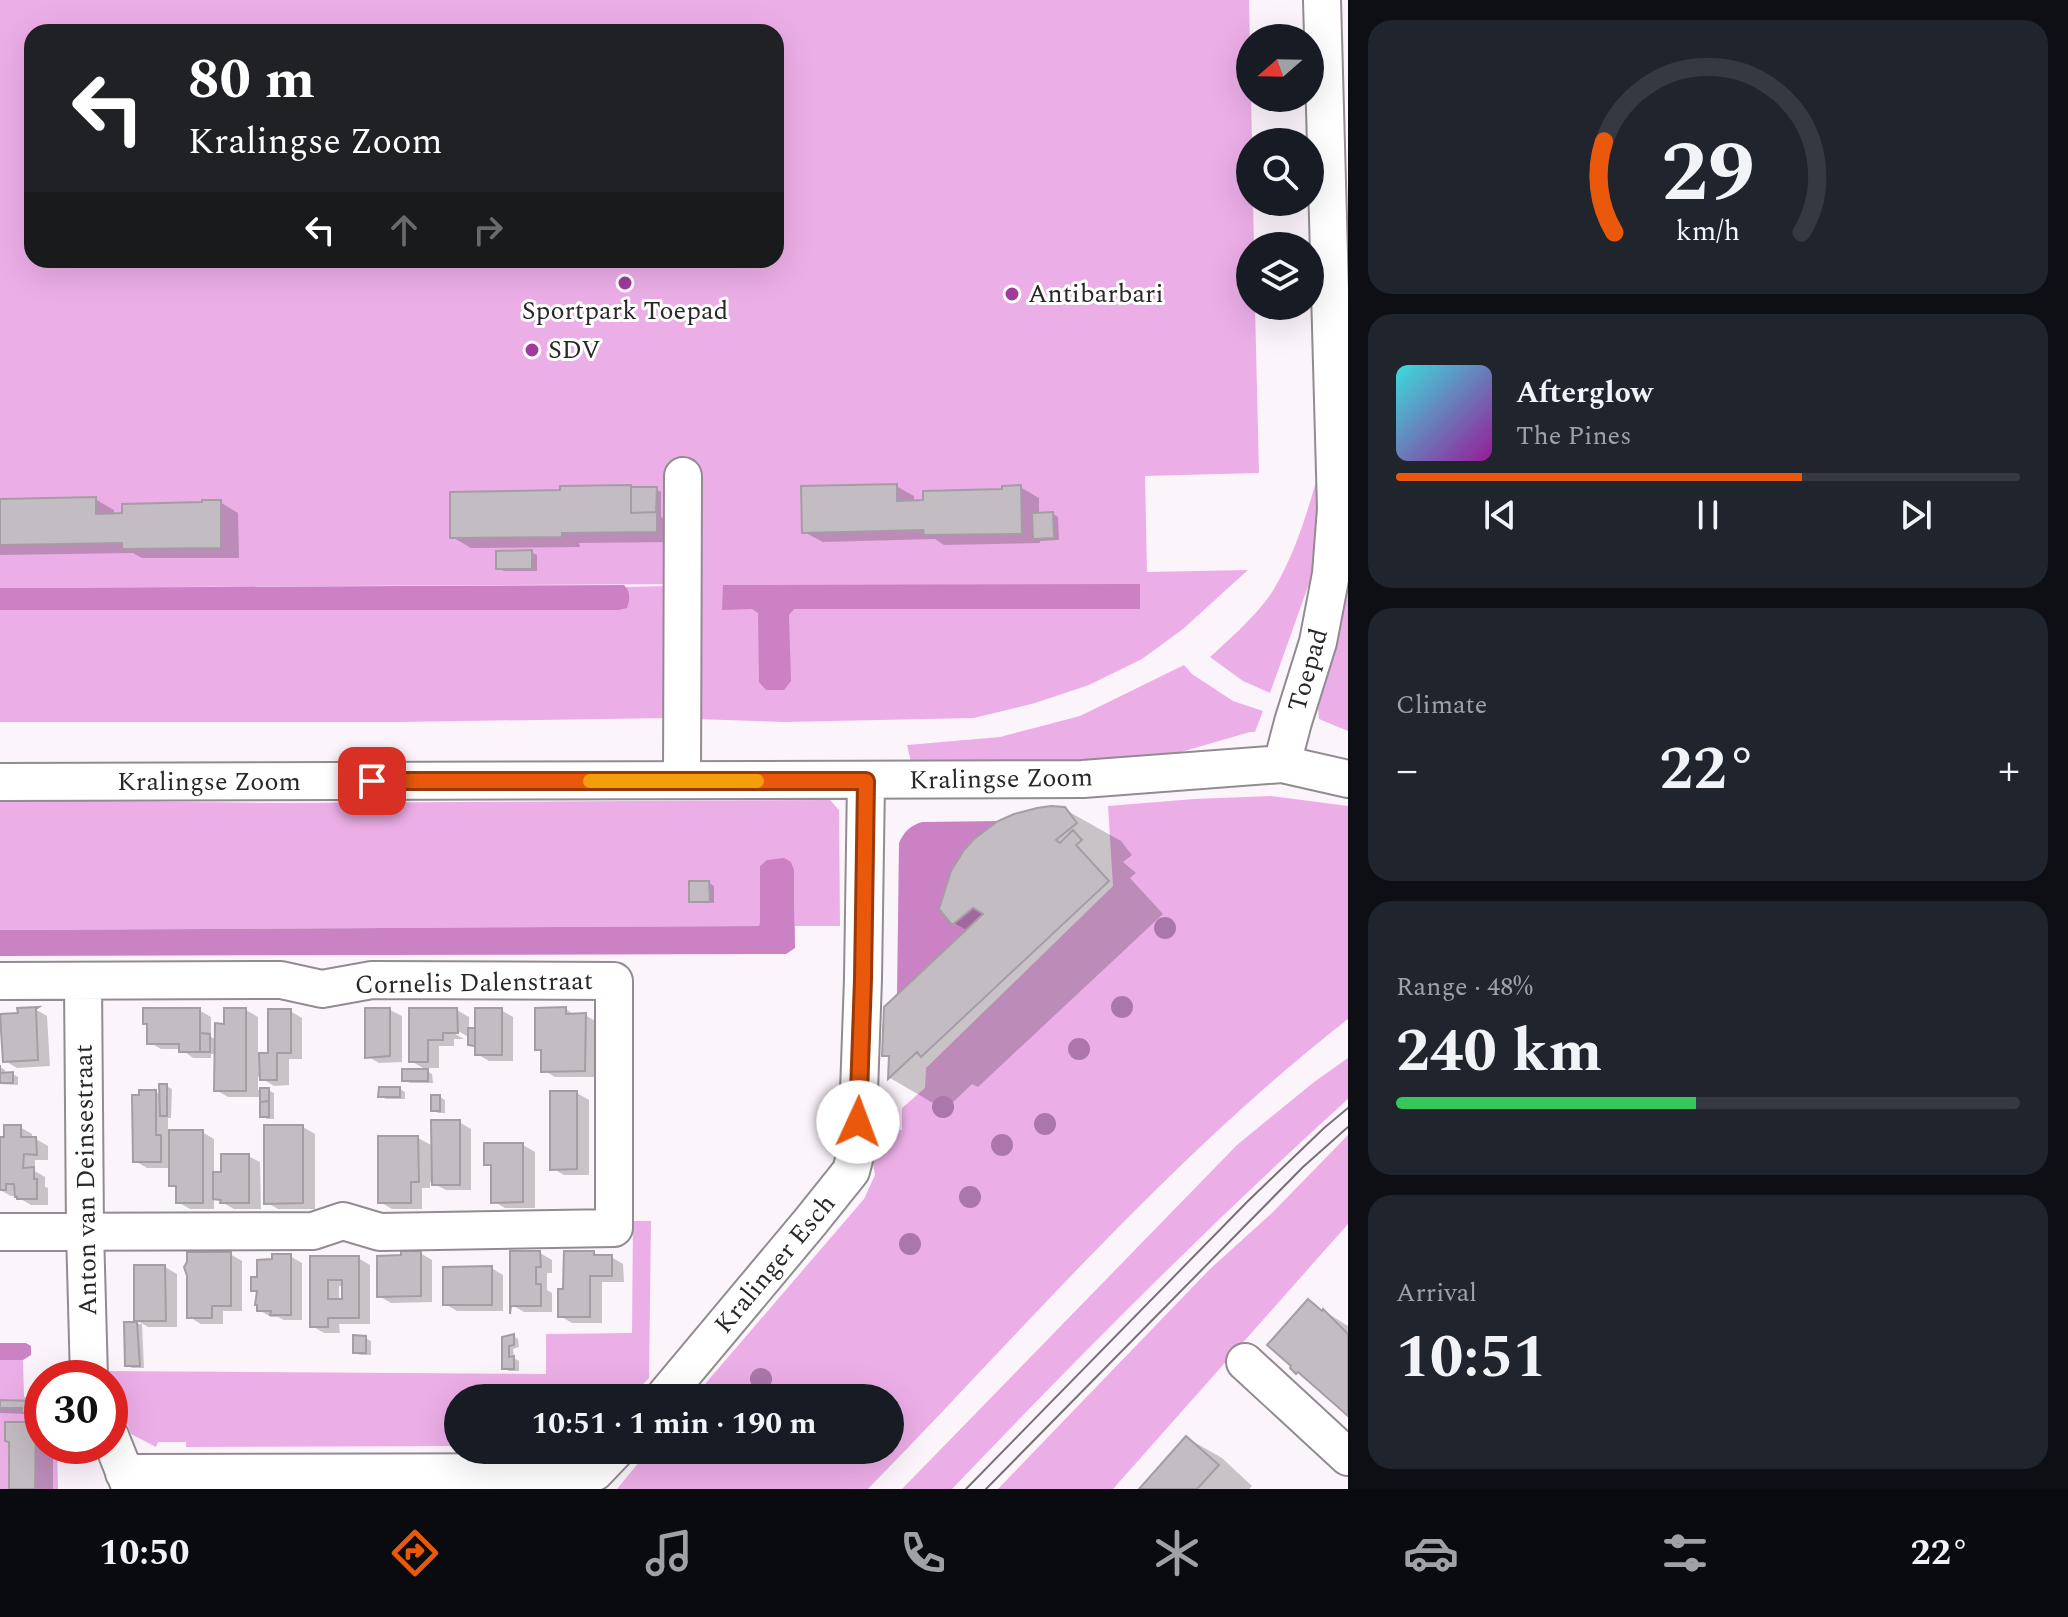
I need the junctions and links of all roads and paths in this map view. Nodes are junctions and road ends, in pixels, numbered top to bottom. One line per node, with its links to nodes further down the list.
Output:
1 (1322, 0): 3 (street, Toepad)
2 (683, 476): 5 (street)
3 (1282, 764): 4 (street, Kralingse Zoom); 6 (street, Kralingse Zoom)
4 (1348, 779)
5 (682, 780): 6 (street, Kralingse Zoom); 7 (street, Kralingse Zoom)
6 (866, 781): 14 (street, Kralinger Esch)
7 (0, 782)
8 (0, 981): 9 (street)
9 (83, 981): 10 (street, Anton van Deinsestraat); 10 (street, Cornelis Dalenstraat)
10 (85, 1231): 11 (street); 12 (street, Anton van Deinsestraat)
11 (0, 1232)
12 (89, 1360)
13 (1245, 1362): 15 (street)
14 (675, 1384)
15 (1348, 1457)
16 (597, 1470): 17 (street)
17 (127, 1481)

